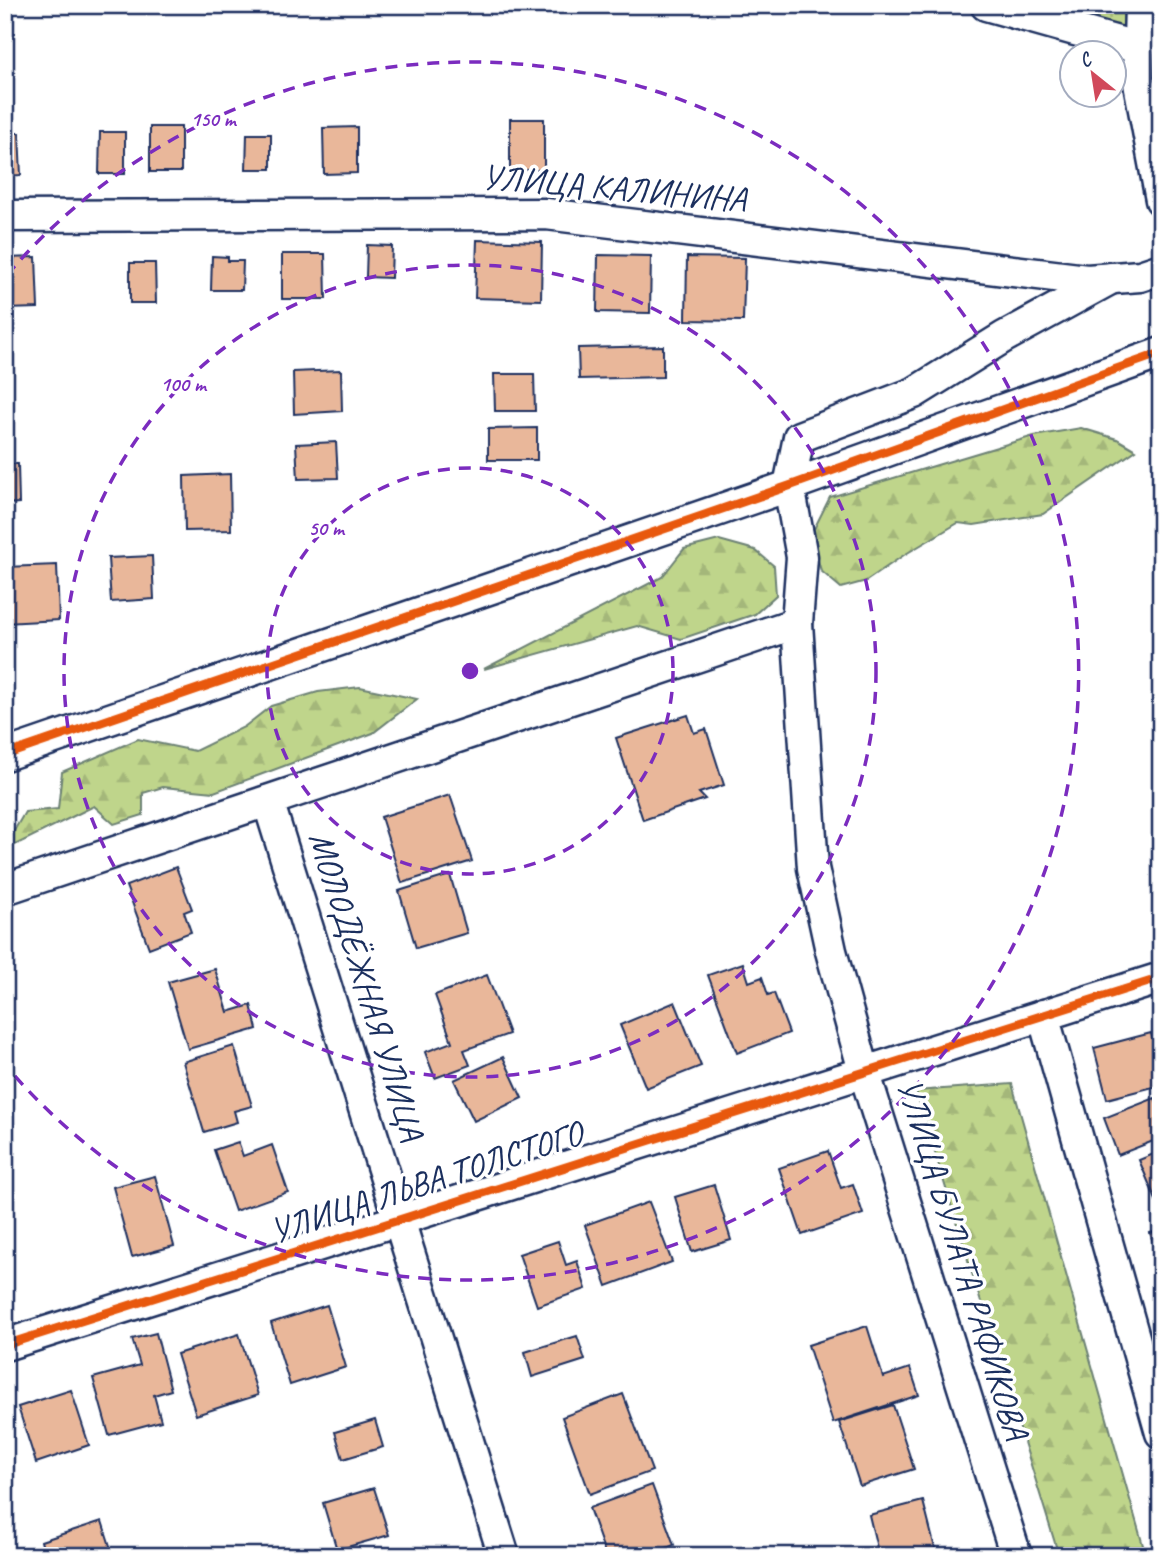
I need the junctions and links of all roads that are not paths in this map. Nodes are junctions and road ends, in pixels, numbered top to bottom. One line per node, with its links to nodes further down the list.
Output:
1 (986, 5): 3 (street)
2 (1140, 5): 3 (street)
3 (1139, 48): 4 (street)
4 (1161, 200)
5 (5, 216): 7 (street, УЛИЦА КАЛИНИНА)
6 (1161, 270): 7 (street)
7 (1099, 279): 9 (street)
8 (1161, 353): 9 (street)
9 (789, 486): 10 (street, УЛИЦА БУЛАТА РАФИКОВА); 11 (street)
10 (797, 623): 12 (street); 16 (street, УЛИЦА БУЛАТА РАФИКОВА)
11 (5, 755)
12 (268, 801): 13 (street); 17 (street, МОЛОДЁЖНАЯ УЛИЦА)
13 (5, 889)
14 (1161, 978): 15 (street, УЛИЦА ЛЬВА ТОЛСТОГО)
15 (1043, 1015): 16 (street, УЛИЦА ЛЬВА ТОЛСТОГО); 19 (street)
16 (864, 1071): 17 (street, УЛИЦА ЛЬВА ТОЛСТОГО); 21 (street, УЛИЦА БУЛАТА РАФИКОВА)
17 (400, 1219): 18 (street, УЛИЦА ЛЬВА ТОЛСТОГО); 20 (street, МОЛОДЁЖНАЯ УЛИЦА)
18 (5, 1345)
19 (1161, 1433)
20 (505, 1556)
21 (1016, 1556)

